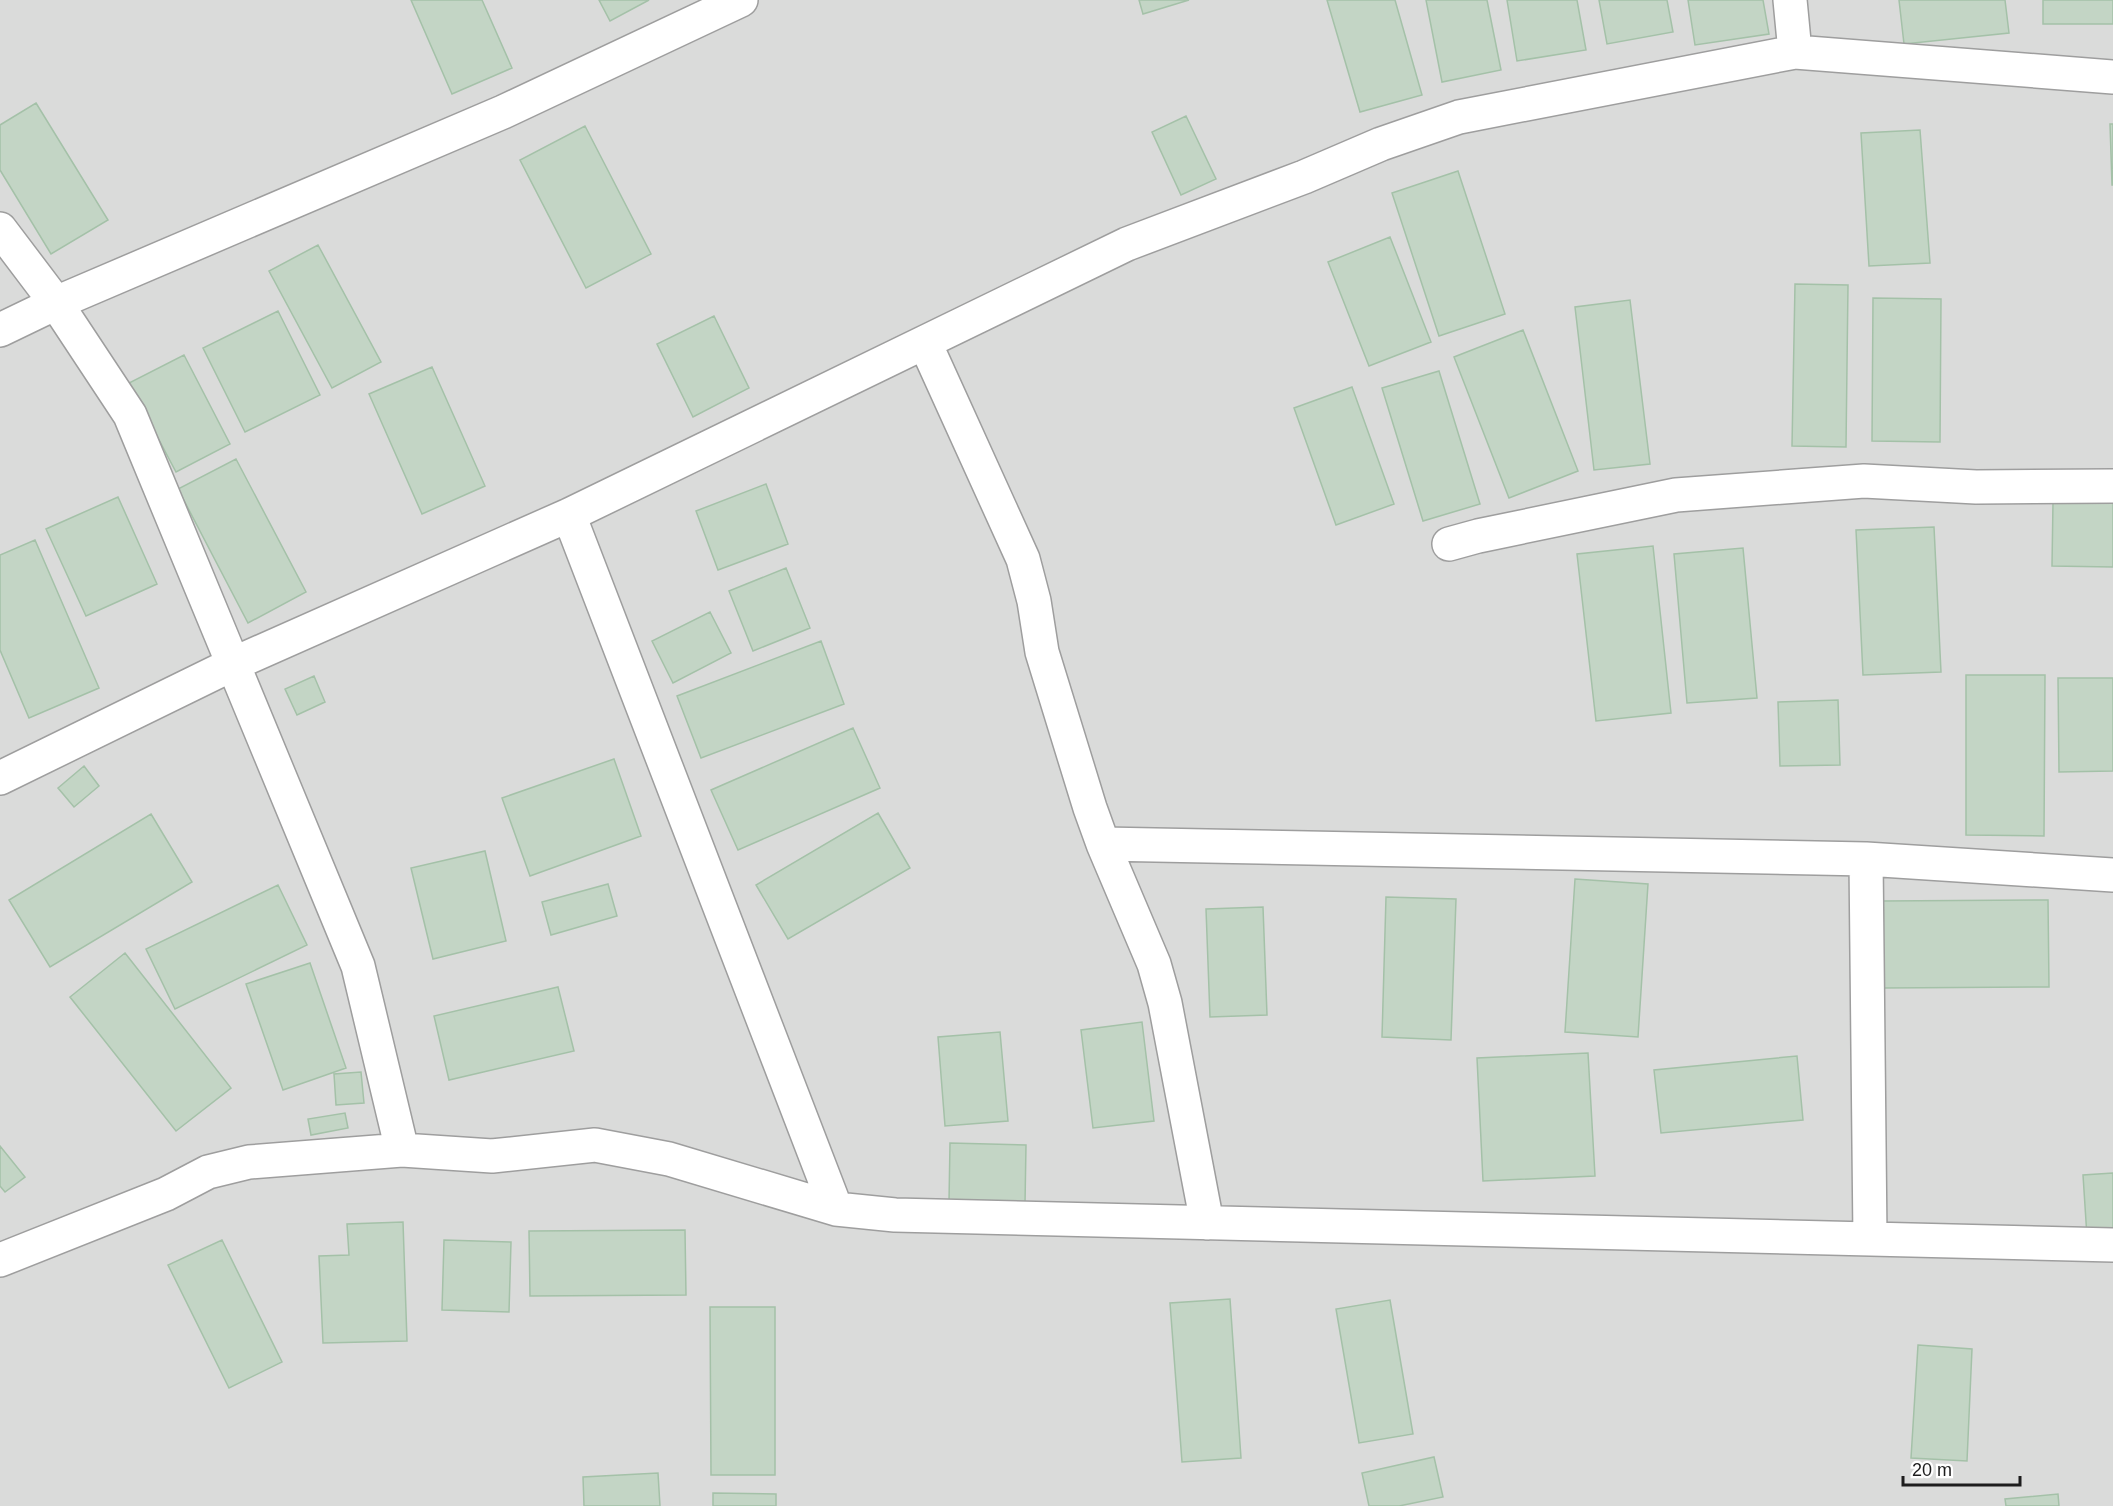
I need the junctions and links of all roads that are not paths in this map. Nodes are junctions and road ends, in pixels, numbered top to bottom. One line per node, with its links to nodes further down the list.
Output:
1 (741, 0): 6 (street)
2 (1790, 0): 3 (street)
3 (1795, 52): 4 (street); 8 (street)
4 (2113, 77)
5 (0, 229): 6 (street)
6 (56, 303): 7 (street); 12 (street)
7 (0, 330)
8 (925, 343): 10 (street); 14 (street)
9 (2113, 486): 11 (street)
10 (568, 515): 12 (street); 18 (street)
11 (1449, 544)
12 (233, 664): 13 (street); 17 (street)
13 (0, 778)
14 (1103, 844): 15 (street); 19 (street)
15 (1866, 859): 16 (street); 20 (street)
16 (2113, 875)
17 (402, 1150): 18 (street); 22 (street)
18 (836, 1209): 19 (street)
19 (1207, 1223): 20 (street)
20 (1870, 1239): 21 (street)
21 (2113, 1245)
22 (0, 1260)

